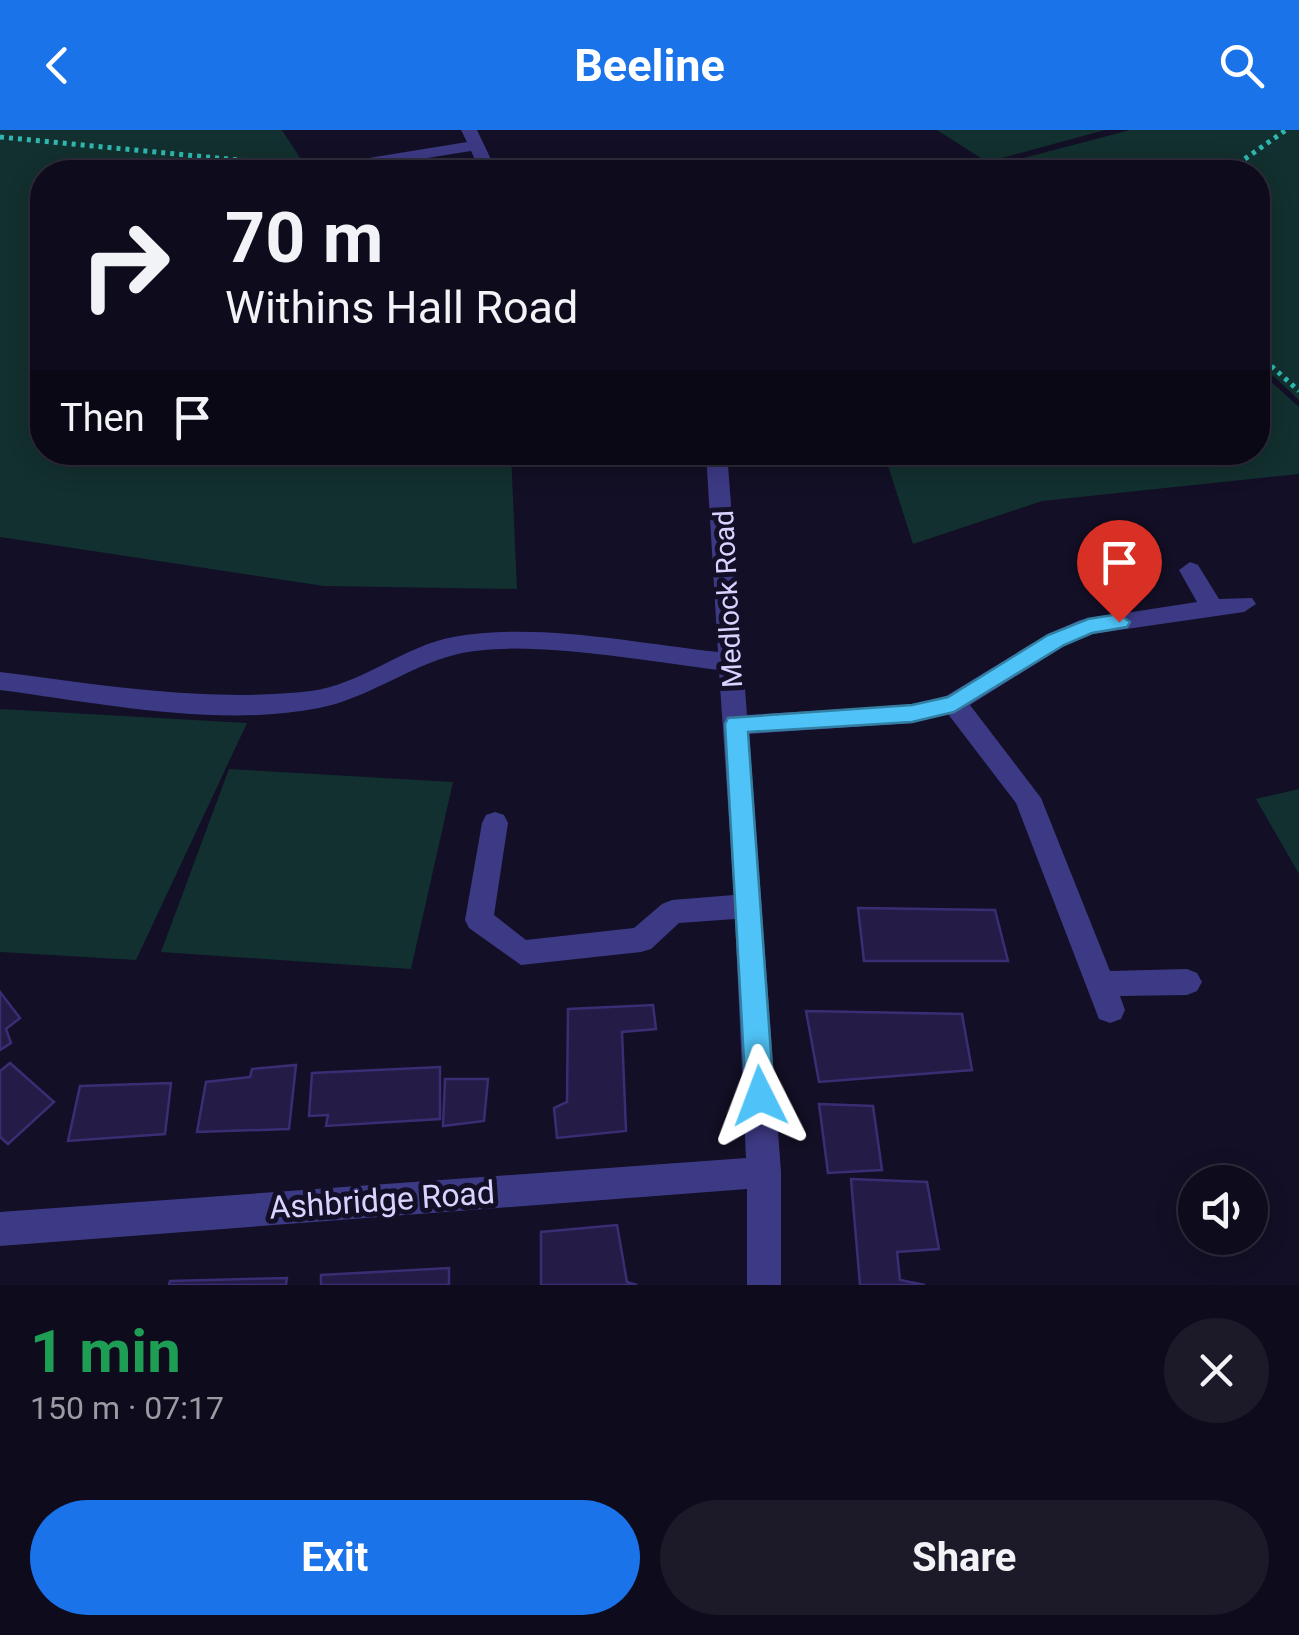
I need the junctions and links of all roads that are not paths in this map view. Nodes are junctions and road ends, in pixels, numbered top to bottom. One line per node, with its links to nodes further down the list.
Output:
1 (472, 138): 2 (street)
2 (373, 160)
3 (718, 465): 7 (street, Medlock Road)
4 (1190, 570): 6 (street)
5 (1244, 604): 6 (street)
6 (1212, 608): 9 (street)
7 (730, 662): 8 (street); 10 (street, Medlock Road)
8 (0, 682)
9 (954, 704): 10 (street); 13 (street)
10 (736, 724): 12 (street, Medlock Road)
11 (494, 823): 12 (street)
12 (748, 906): 14 (street, Medlock Road)
13 (1186, 982)
14 (764, 1172): 15 (street, Ashbridge Road); 16 (street, Medlock Road)
15 (0, 1229)
16 (764, 1285)

